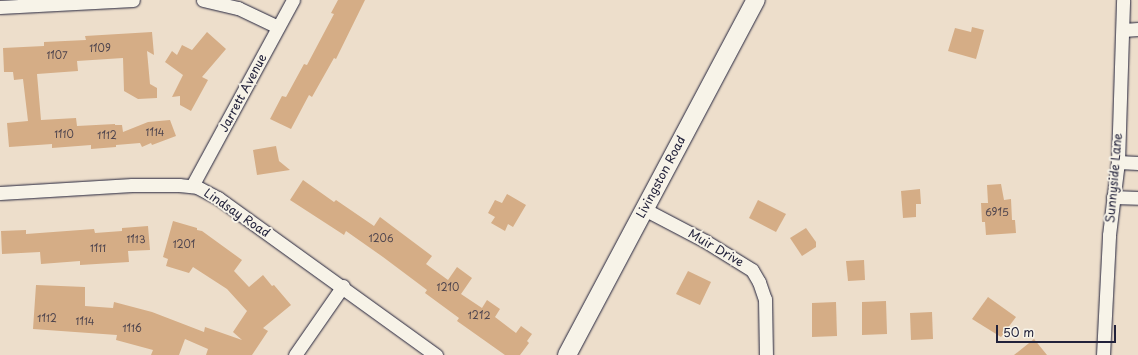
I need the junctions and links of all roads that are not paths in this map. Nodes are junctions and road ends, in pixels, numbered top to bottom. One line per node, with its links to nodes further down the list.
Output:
1 (133, 0): 6 (street)
2 (203, 0): 7 (street)
3 (293, 0): 7 (street, Jarrett Avenue)
4 (756, 0): 16 (main road, Livingston Road)
5 (1123, 0): 9 (street, Sunnyside Lane)
6 (0, 7)
7 (278, 27): 12 (street, Jarrett Avenue)
8 (1138, 29): 9 (street)
9 (1123, 30): 10 (street, Sunnyside Lane)
10 (1118, 162): 11 (street); 14 (street, Sunnyside Lane)
11 (1138, 163)
12 (192, 186): 13 (street, Lindsay Road); 17 (street, Lindsay Road)
13 (0, 193)
14 (1113, 197): 15 (street); 22 (street, Sunnyside Lane)
15 (1138, 198)
16 (644, 209): 20 (main road, Livingston Road); 21 (street, Muir Drive)
17 (343, 286): 18 (street); 19 (street, Lindsay Road)
18 (295, 355)
19 (436, 355)
20 (567, 355)
21 (766, 355)
22 (1103, 355)

